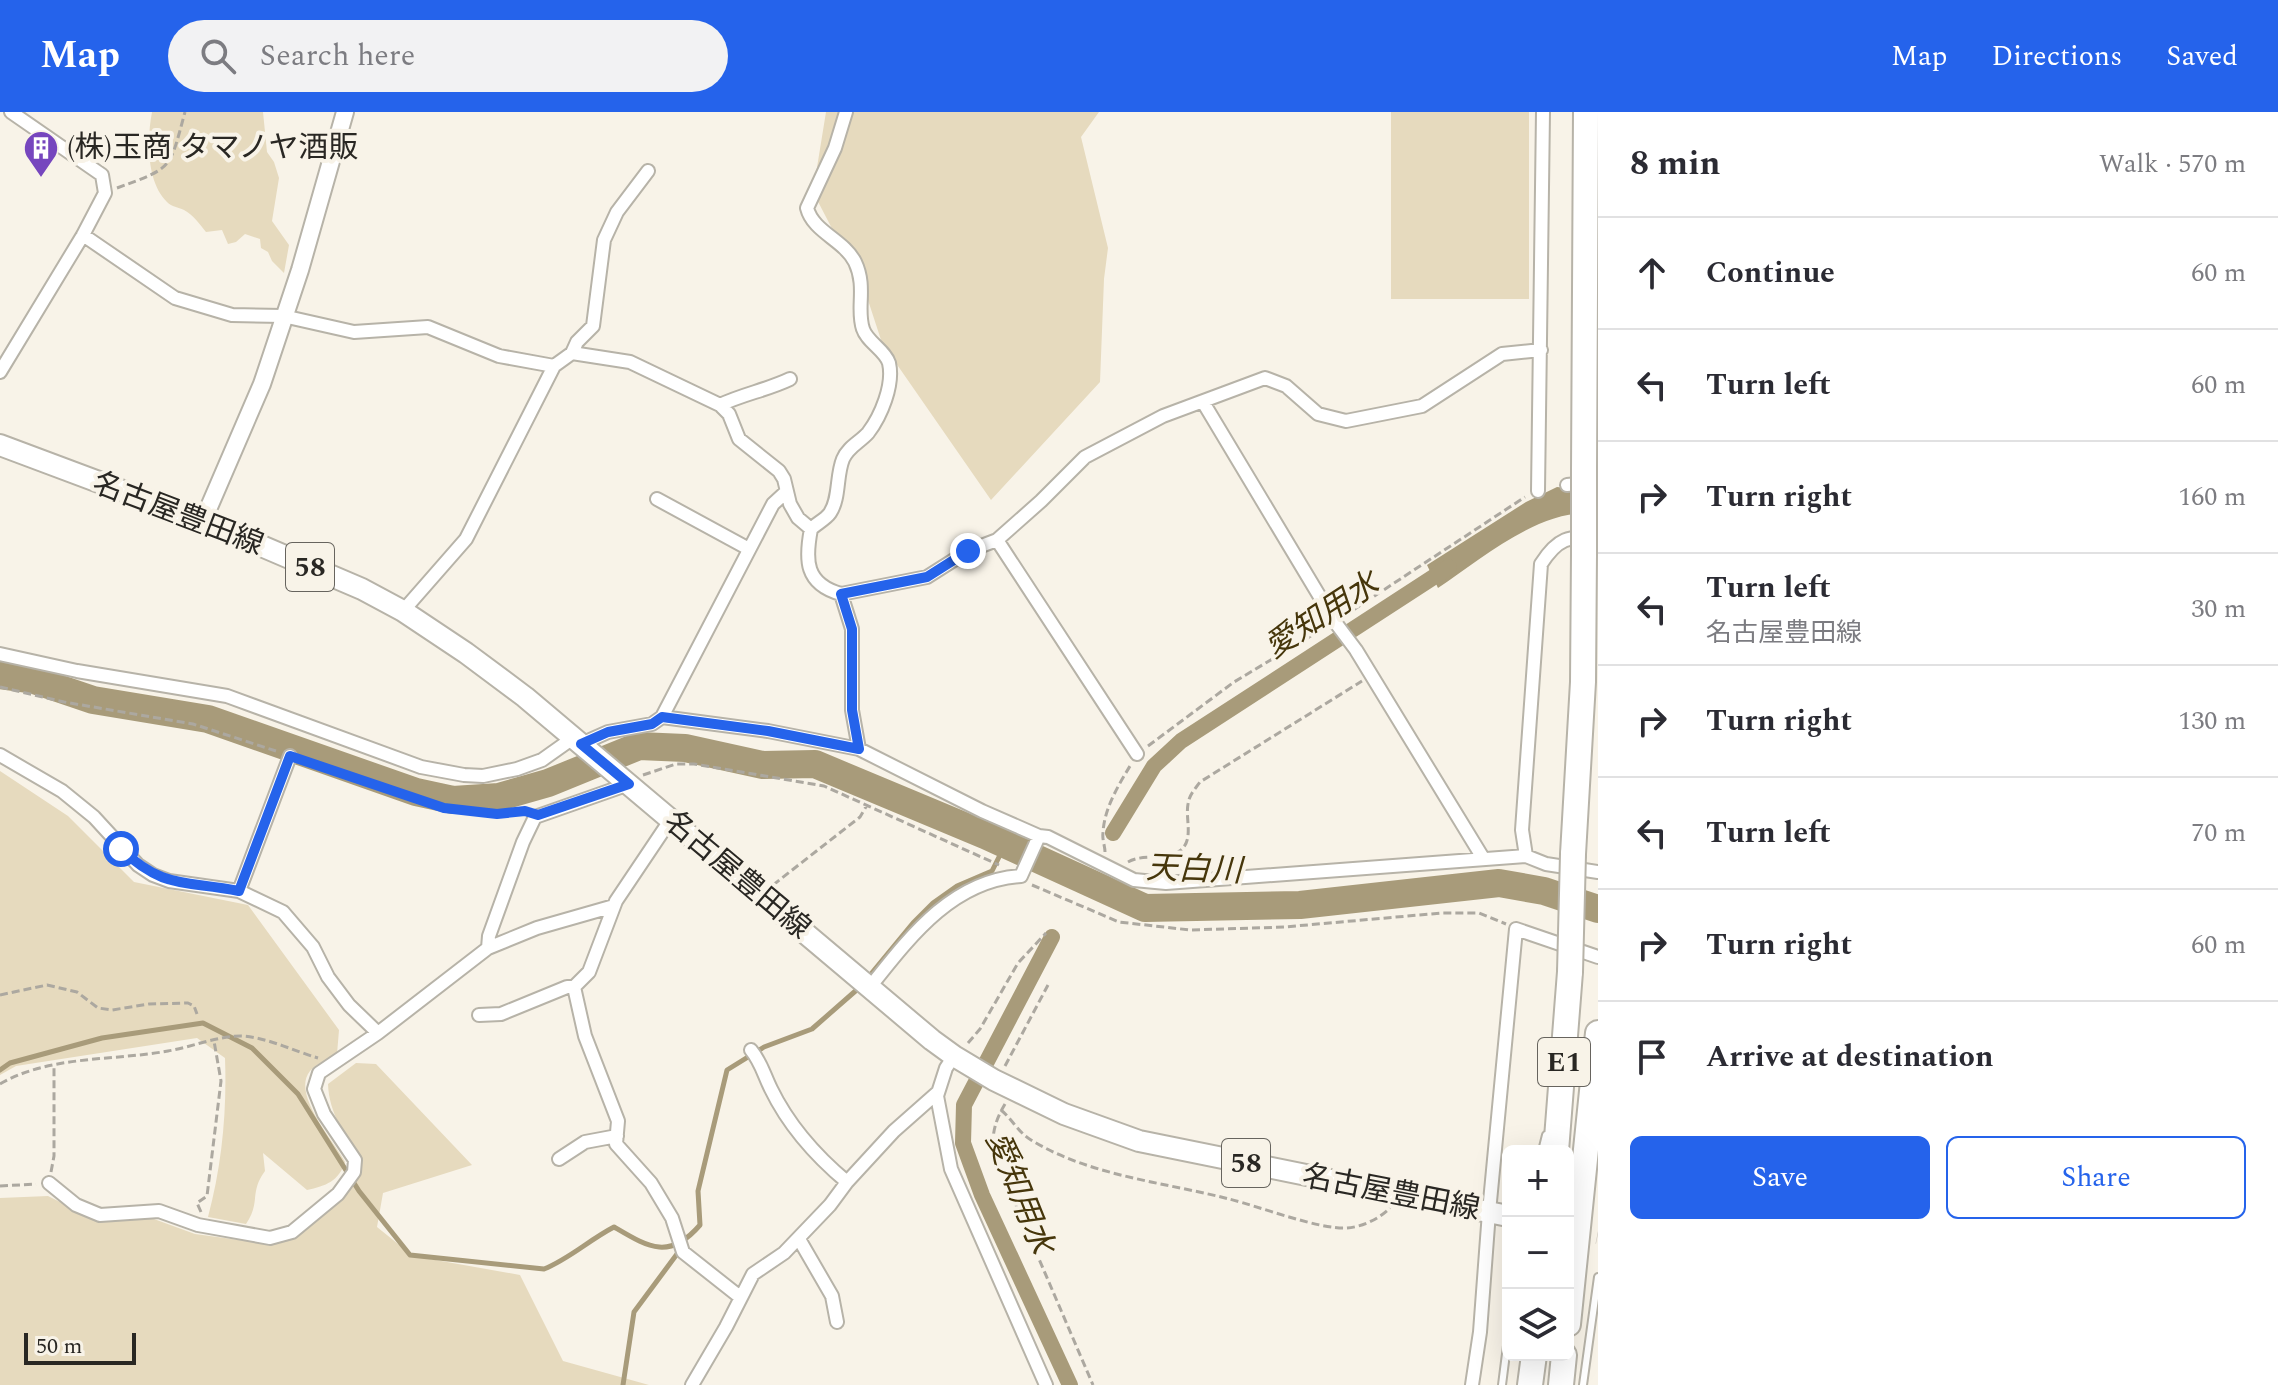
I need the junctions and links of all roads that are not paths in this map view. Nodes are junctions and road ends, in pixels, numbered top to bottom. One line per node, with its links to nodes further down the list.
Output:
1 (11, 112): 7 (street)
2 (345, 112): 8 (street)
3 (846, 112): 22 (street)
4 (1543, 112): 9 (street)
5 (1586, 112): 17 (highway, E1)
6 (648, 171): 10 (street)
7 (83, 235): 8 (street); 12 (street)
8 (283, 316): 11 (street); 21 (street)
9 (1541, 350): 14 (street); 18 (street)
10 (572, 353): 11 (street); 15 (street)
11 (554, 366): 27 (street)
12 (0, 372)
13 (790, 379): 15 (street)
14 (1203, 402): 23 (street); 39 (street)
15 (720, 405): 19 (street)
16 (0, 445): 21 (main road, 名古屋豊田線 / 58)
17 (1583, 479): 24 (highway, E1, bridge)
18 (1538, 491)
19 (786, 492): 22 (street); 25 (street)
20 (657, 499): 25 (street)
21 (203, 521): 27 (main road, 名古屋豊田線 / 58)
22 (811, 529): 26 (street)
23 (997, 540): 26 (street); 32 (street)
24 (1591, 547): 38 (street); 51 (highway, E1, bridge)
25 (749, 549): 29 (street)
26 (841, 594): 31 (street)
27 (403, 611): 30 (main road, 名古屋豊田線 / 58)
28 (0, 654): 30 (street)
29 (662, 717): 30 (street); 31 (street)
30 (580, 744): 35 (main road, 名古屋豊田線 / 58)
31 (859, 749): 37 (street)
32 (1137, 754)
33 (0, 755): 41 (street)
34 (290, 756): 41 (street)
35 (623, 780): 36 (main road, 名古屋豊田線 / 58); 43 (street)
36 (671, 819): 42 (street); 46 (main road, 名古屋豊田線 / 58)
37 (1039, 836): 39 (street); 46 (street)
38 (1526, 856): 39 (street); 40 (street)
39 (1483, 858)
40 (1598, 872)
41 (239, 891): 48 (street)
42 (614, 906): 43 (street); 45 (street)
43 (488, 948): 48 (street)
44 (1598, 957): 60 (street)
45 (574, 987): 47 (street); 54 (street)
46 (870, 987): 52 (main road, 名古屋豊田線 / 58)
47 (479, 1015)
48 (378, 1033): 59 (street)
49 (1598, 1033): 63 (highway, E1)
50 (751, 1050): 58 (street)
51 (1565, 1050): 55 (lane); 56 (highway, E1)
52 (958, 1059): 53 (street); 60 (main road, 名古屋豊田線 / 58)
53 (937, 1096): 58 (street); 70 (street)
54 (617, 1136): 57 (street); 64 (street)
55 (1543, 1145)
56 (1557, 1145)
57 (559, 1159)
58 (847, 1182): 61 (street)
59 (49, 1183)
60 (1498, 1214): 71 (street)
61 (799, 1239): 64 (street); 65 (street)
62 (1598, 1277): 75 (lane)
63 (1572, 1289)
64 (740, 1297): 69 (street)
65 (837, 1322)
66 (1505, 1361): 72 (lane)
67 (1533, 1361): 73 (highway)
68 (1563, 1361): 74 (highway)
69 (692, 1385)
70 (1046, 1385)
71 (1472, 1385)
72 (1502, 1385)
73 (1530, 1385)
74 (1561, 1385)
75 (1583, 1385)

